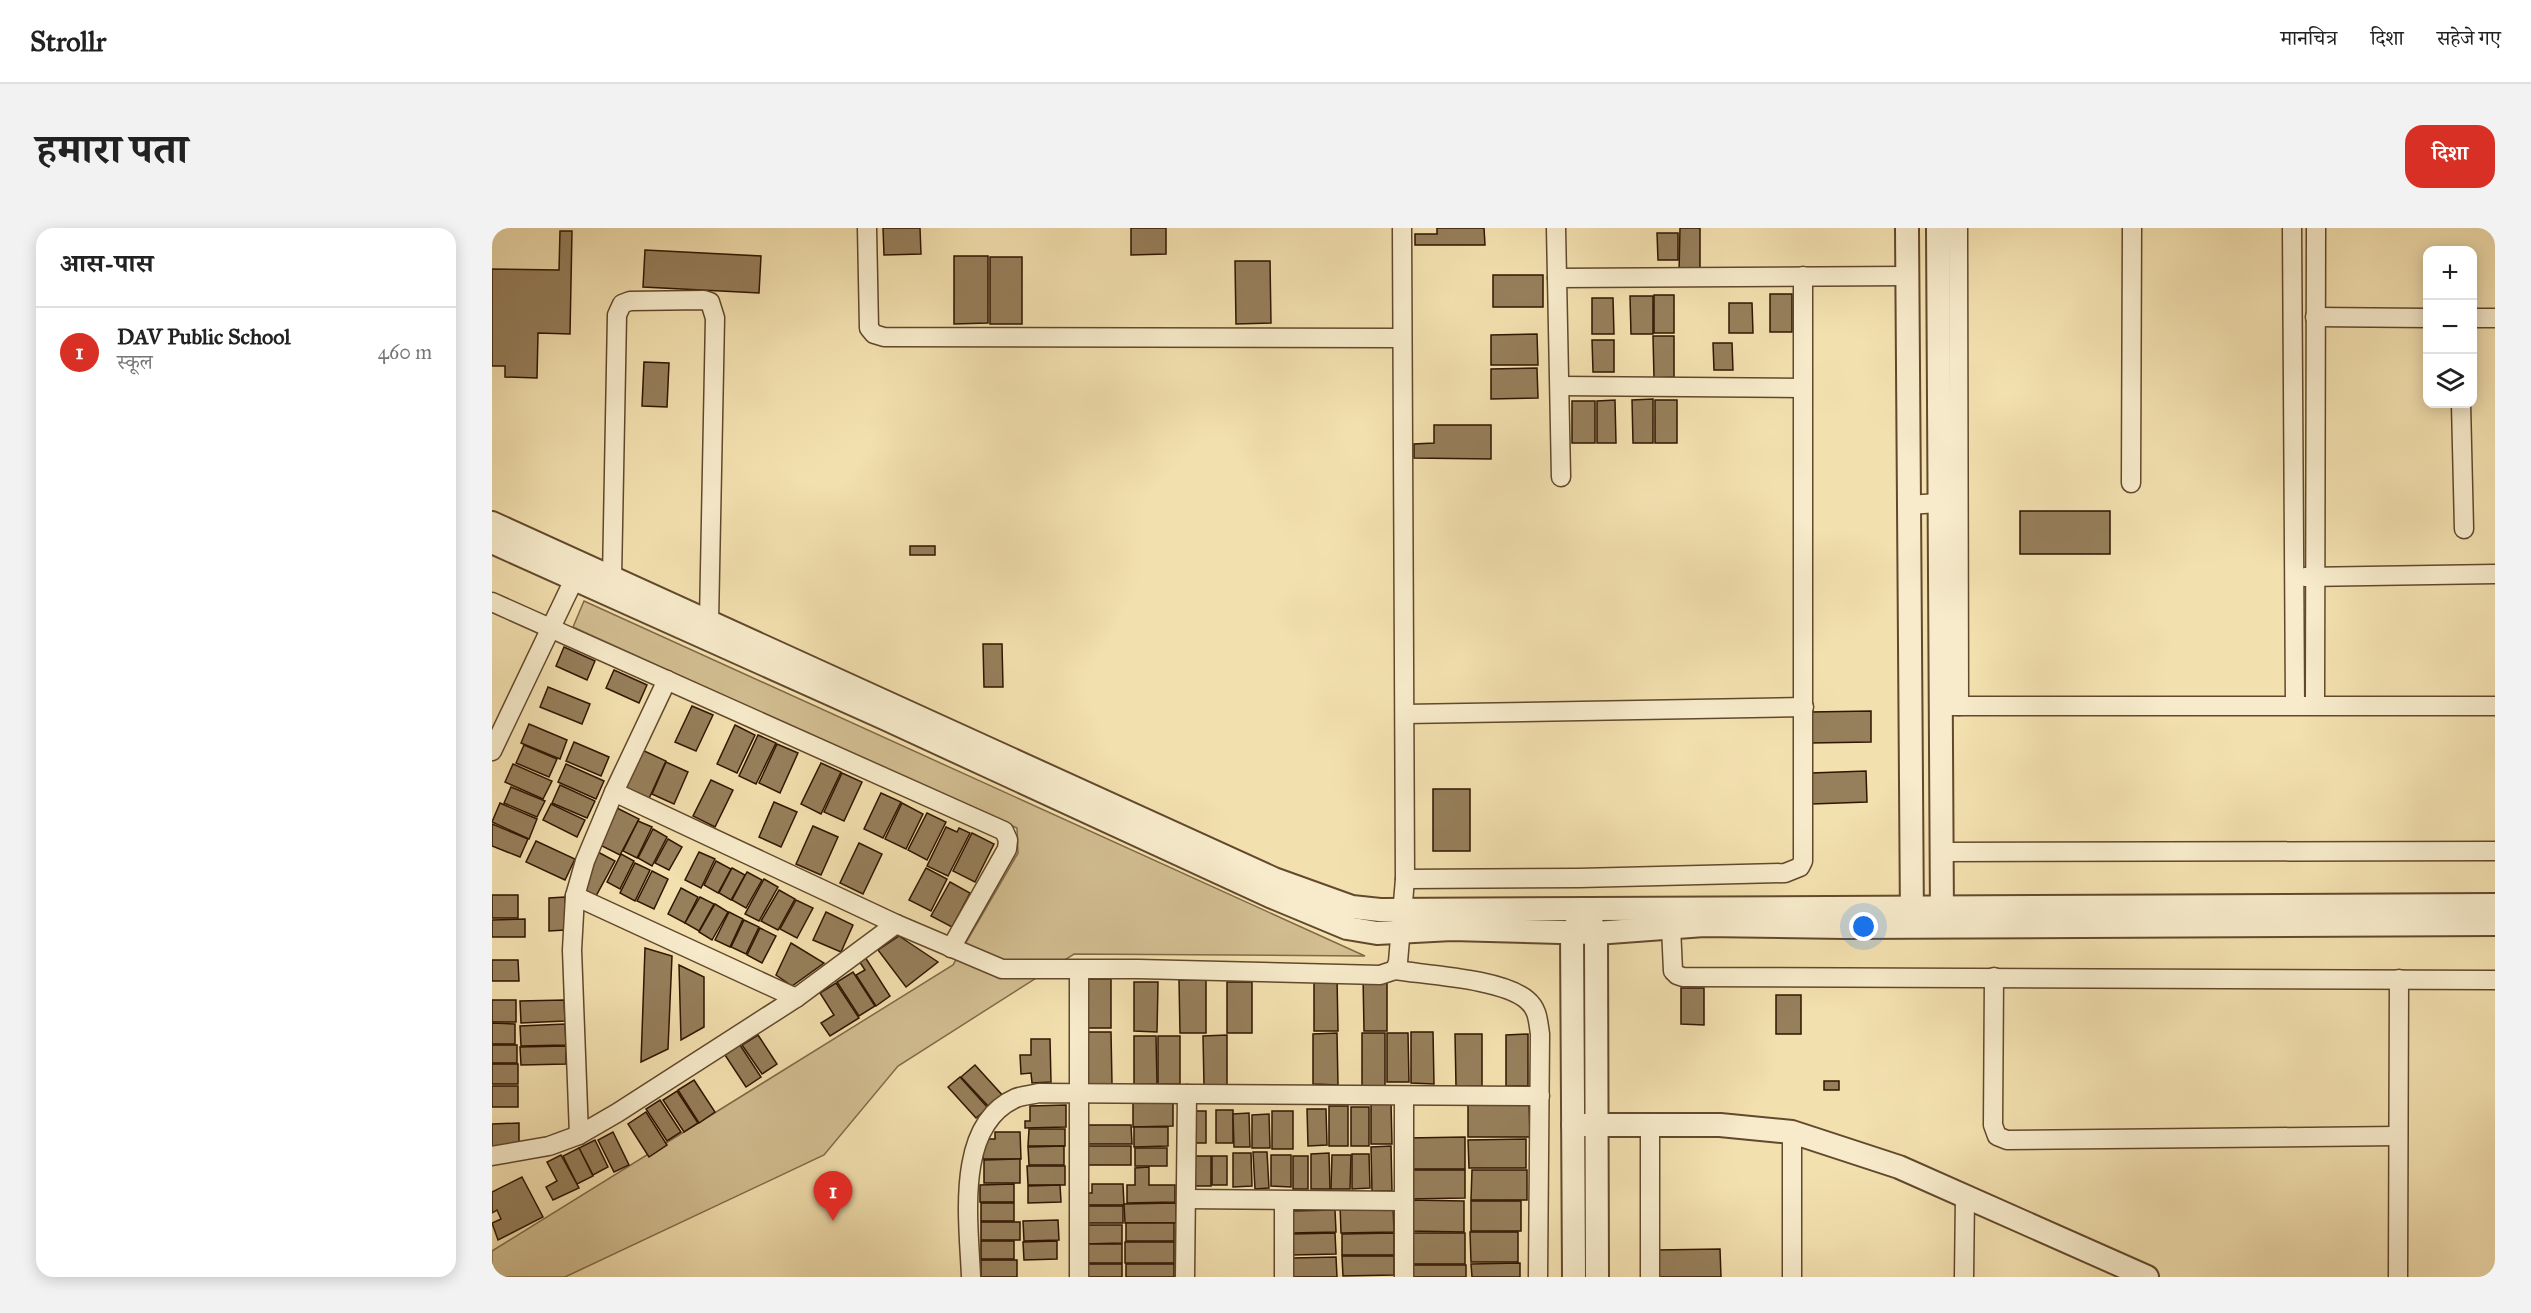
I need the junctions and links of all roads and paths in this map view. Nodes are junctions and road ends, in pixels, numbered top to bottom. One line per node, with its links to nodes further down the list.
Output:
1 (867, 228): 17 (street)
2 (1402, 228): 17 (street)
3 (1556, 228): 12 (street)
4 (1907, 228): 11 (street)
5 (1938, 228): 23 (street)
6 (1958, 228): 23 (street)
7 (2132, 228): 22 (street)
8 (2292, 228): 30 (street)
9 (2316, 228): 13 (street)
10 (1803, 276): 11 (street); 12 (street); 19 (street)
11 (1908, 276): 24 (street)
12 (1557, 278): 18 (street)
13 (2316, 317): 14 (street); 31 (street)
14 (2423, 318)
15 (2477, 318): 16 (street)
16 (2495, 318)
17 (1402, 338): 42 (street)
18 (1560, 386): 19 (street); 21 (street)
19 (1802, 388): 41 (street)
20 (2461, 408): 26 (street)
21 (1561, 477)
22 (2131, 483)
23 (1949, 502): 24 (street); 39 (street)
24 (1909, 505): 52 (street)
25 (492, 523): 28 (street)
26 (2464, 529)
27 (492, 542): 28 (street)
28 (578, 571): 32 (street); 35 (street); 57 (street)
29 (2495, 574): 31 (street)
30 (2294, 577): 31 (street); 37 (street)
31 (2315, 577): 38 (street)
32 (612, 578): 34 (street); 34 (street)
33 (492, 602): 35 (street)
34 (709, 621): 50 (street)
35 (550, 628): 36 (street); 43 (street)
36 (667, 680): 44 (street); 60 (street)
37 (2295, 705): 38 (street); 39 (street)
38 (2314, 705): 40 (street)
39 (1950, 706): 46 (street)
40 (2495, 706)
41 (1804, 707): 42 (street); 47 (street)
42 (1405, 714): 47 (street)
43 (492, 751)
44 (614, 792): 48 (street); 54 (street)
45 (2495, 851): 46 (street)
46 (1942, 852): 53 (street)
47 (1405, 879): 50 (street)
48 (575, 897): 66 (street); 75 (street)
49 (2495, 905): 53 (street)
50 (1401, 909): 51 (street); 57 (street)
51 (1585, 910): 52 (street); 58 (street); 59 (street)
52 (1912, 917): 53 (street); 56 (street)
53 (1942, 917): 55 (street)
54 (896, 924): 60 (street); 66 (street)
55 (2495, 924)
56 (1671, 927): 59 (street); 63 (street)
57 (1401, 932): 58 (street); 62 (street)
58 (1572, 932): 59 (street); 71 (street)
59 (1596, 933): 73 (street)
60 (957, 950): 61 (street)
61 (1078, 970): 62 (street); 67 (street)
62 (1395, 970): 69 (street)
63 (1994, 977): 64 (street); 76 (street)
64 (2399, 980): 65 (street); 76 (street)
65 (2495, 980)
66 (796, 998): 75 (street)
67 (1079, 1094): 68 (street); 82 (street); 83 (street)
68 (1187, 1094): 70 (street); 79 (street)
69 (1540, 1096): 70 (street); 87 (street)
70 (1404, 1097): 81 (street)
71 (1573, 1125): 73 (street); 88 (street)
72 (1650, 1125): 73 (street); 74 (street); 90 (street)
73 (1596, 1126): 89 (street)
74 (1792, 1132): 78 (street); 91 (street)
75 (579, 1135): 77 (street)
76 (2398, 1136): 94 (street)
77 (492, 1156)
78 (1965, 1196): 92 (street); 93 (street)
79 (1186, 1199): 80 (street); 84 (street)
80 (1284, 1201): 81 (street); 85 (street)
81 (1404, 1201): 86 (street)
82 (970, 1277)
83 (1079, 1277)
84 (1185, 1277)
85 (1284, 1277)
86 (1404, 1277)
87 (1538, 1277)
88 (1574, 1277)
89 (1597, 1277)
90 (1650, 1277)
91 (1792, 1277)
92 (1964, 1277)
93 (2147, 1277)
94 (2398, 1277)

